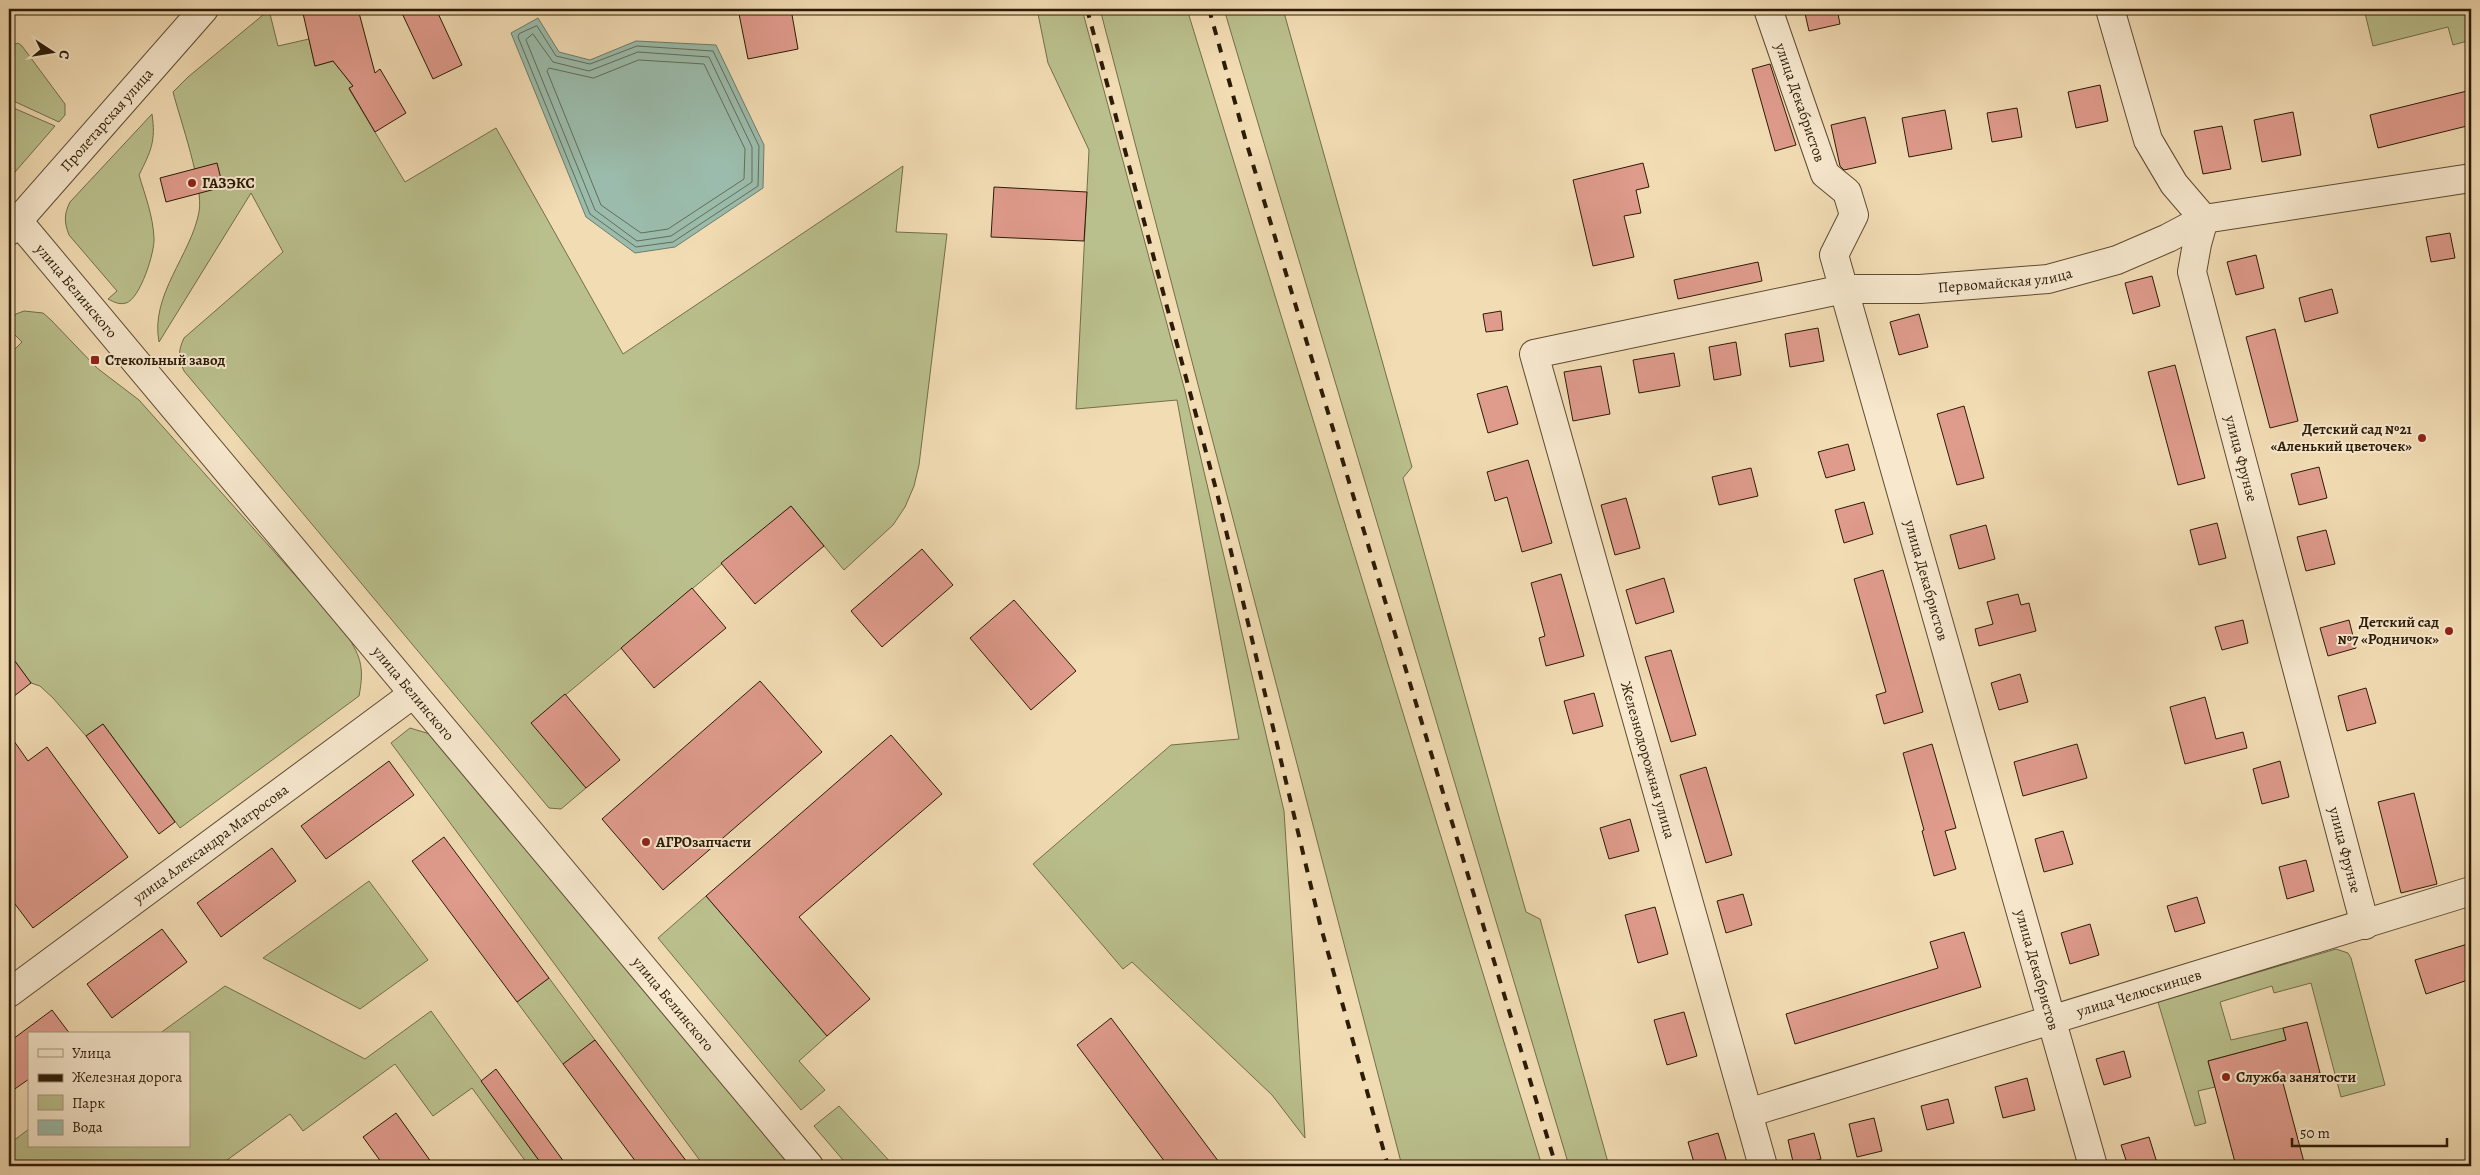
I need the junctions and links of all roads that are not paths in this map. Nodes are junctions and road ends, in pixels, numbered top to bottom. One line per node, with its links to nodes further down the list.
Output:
1 (204, 9): 6 (street, Пролетарская улица)
2 (1768, 9): 7 (street, улица Декабристов)
3 (2110, 9): 5 (street)
4 (2471, 178): 5 (street, Первомайская улица)
5 (2204, 219): 7 (street, Первомайская улица); 11 (street, улица Фрунзе)
6 (13, 226): 9 (street, улица Белинского)
7 (1844, 289): 8 (street, Первомайская улица); 13 (street, улица Декабристов)
8 (1534, 354): 14 (street, Железнодорожная улица)
9 (413, 694): 12 (street, улица Александра Матросова); 15 (street, улица Белинского)
10 (2471, 891): 11 (street, улица Челюскинцев)
11 (2365, 925): 13 (street, улица Челюскинцев)
12 (9, 993)
13 (2050, 1021): 14 (street, улица Челюскинцев); 17 (street, улица Декабристов)
14 (1748, 1113): 16 (street, Железнодорожная улица)
15 (809, 1166)
16 (1763, 1166)
17 (2093, 1166)

